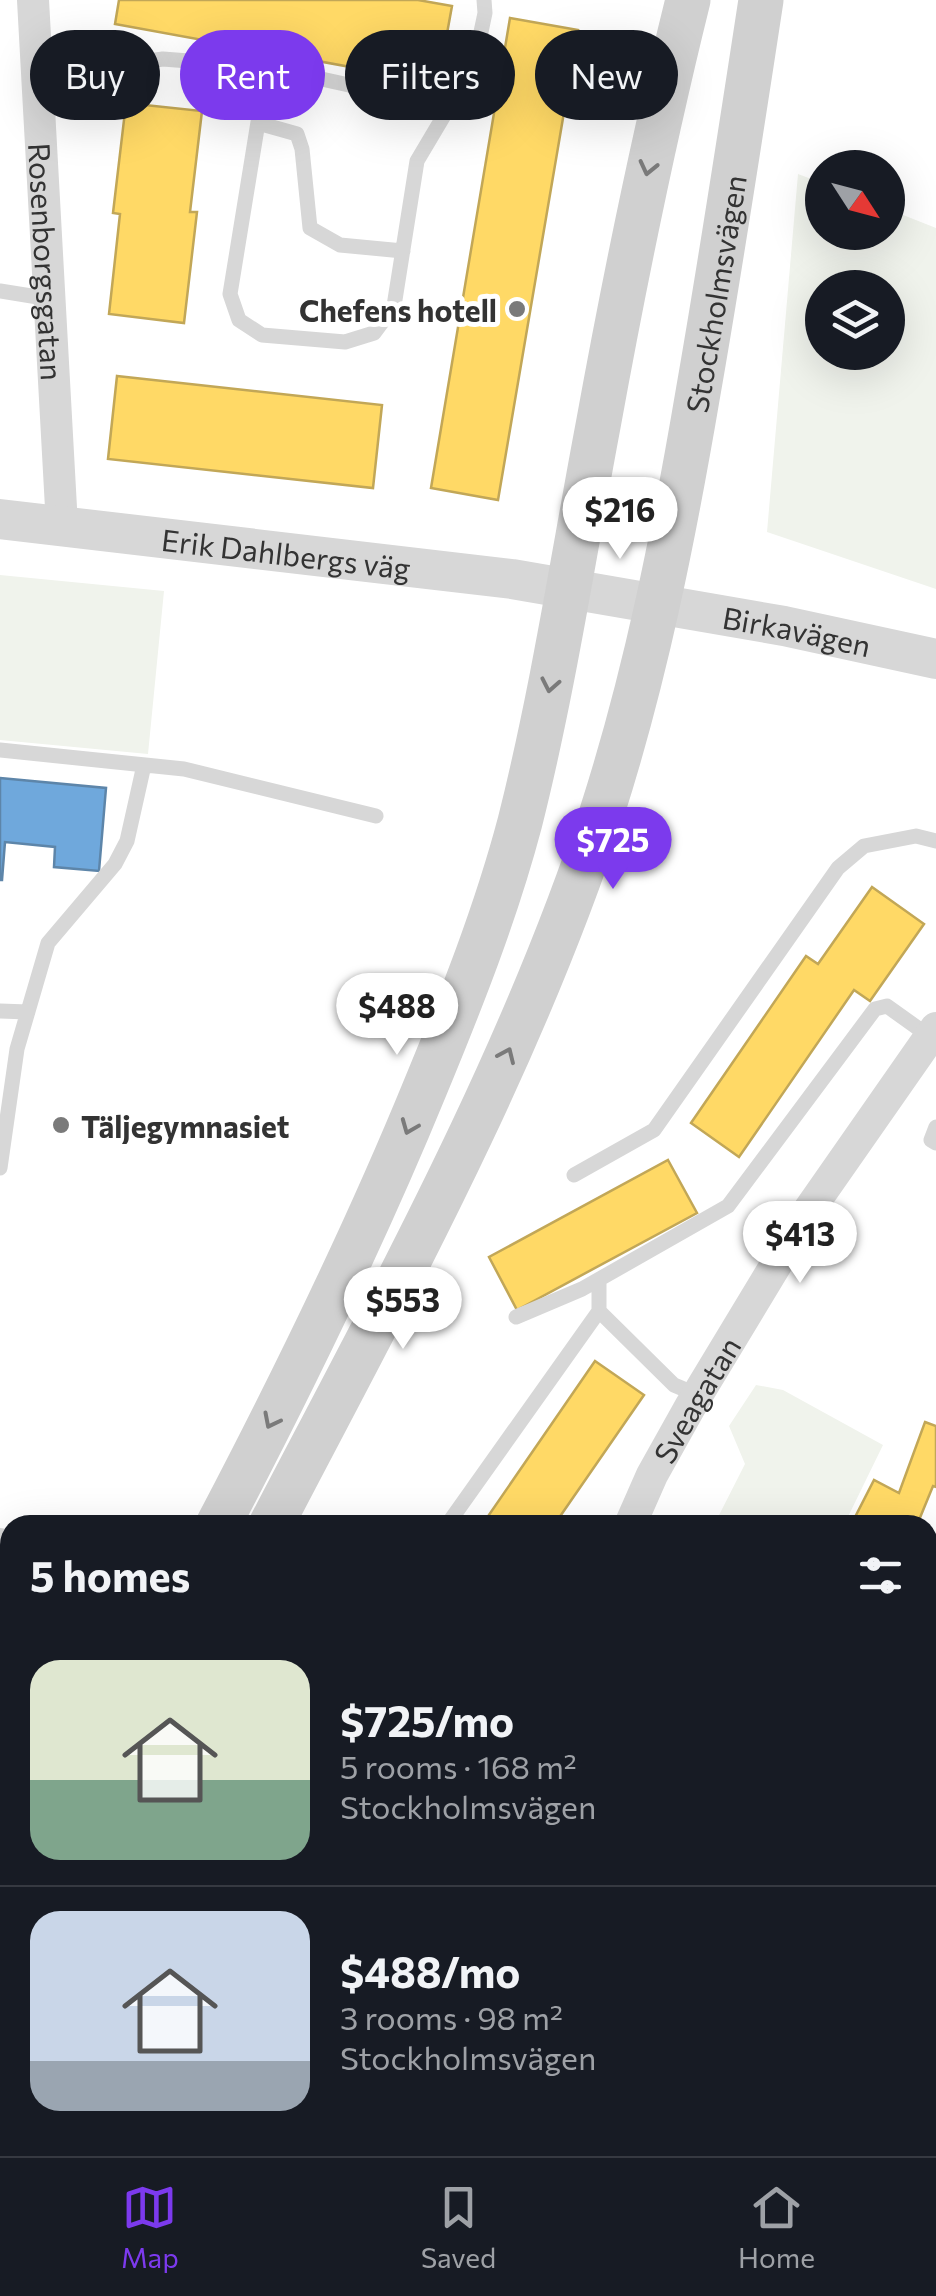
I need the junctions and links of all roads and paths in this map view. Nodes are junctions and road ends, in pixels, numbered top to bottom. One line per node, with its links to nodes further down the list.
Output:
1 (33, 0): 5 (street, Rosenborgsgatan)
2 (484, 0): 6 (lane)
3 (761, 0): 17 (main road, Stockholmsvägen)
4 (676, 2): 16 (main road, one-way to 16)
5 (35, 30)
6 (482, 30)
7 (40, 120): 13 (street, Rosenborgsgatan)
8 (258, 120): 10 (lane)
9 (441, 120): 11 (lane)
10 (258, 123): 11 (lane); 11 (lane)
11 (403, 251)
12 (0, 291): 13 (lane)
13 (50, 299): 15 (street, Rosenborgsgatan)
14 (0, 518): 15 (street, Erik Dahlbergs väg)
15 (62, 526): 16 (street, Erik Dahlbergs väg)
16 (570, 589): 17 (street, Erik Dahlbergs väg); 34 (main road, one-way to 34)
17 (658, 605): 18 (street, Birkavägen); 35 (main road, Stockholmsvägen, one-way to 17)
18 (936, 660)
19 (0, 750): 20 (lane)
20 (144, 765): 21 (lane); 24 (lane)
21 (376, 816)
22 (936, 841): 29 (lane)
23 (0, 1011): 24 (lane)
24 (28, 1012): 28 (lane)
25 (934, 1036): 30 (lane); 33 (street, Sveagatan)
26 (936, 1128): 27 (lane)
27 (936, 1144)
28 (0, 1168)
29 (574, 1175)
30 (599, 1280): 31 (lane); 32 (lane)
31 (599, 1311): 33 (lane); 36 (lane)
32 (516, 1318)
33 (698, 1395): 37 (street, Sveagatan)
34 (223, 1515)
35 (276, 1515)
36 (454, 1515)
37 (634, 1515)

